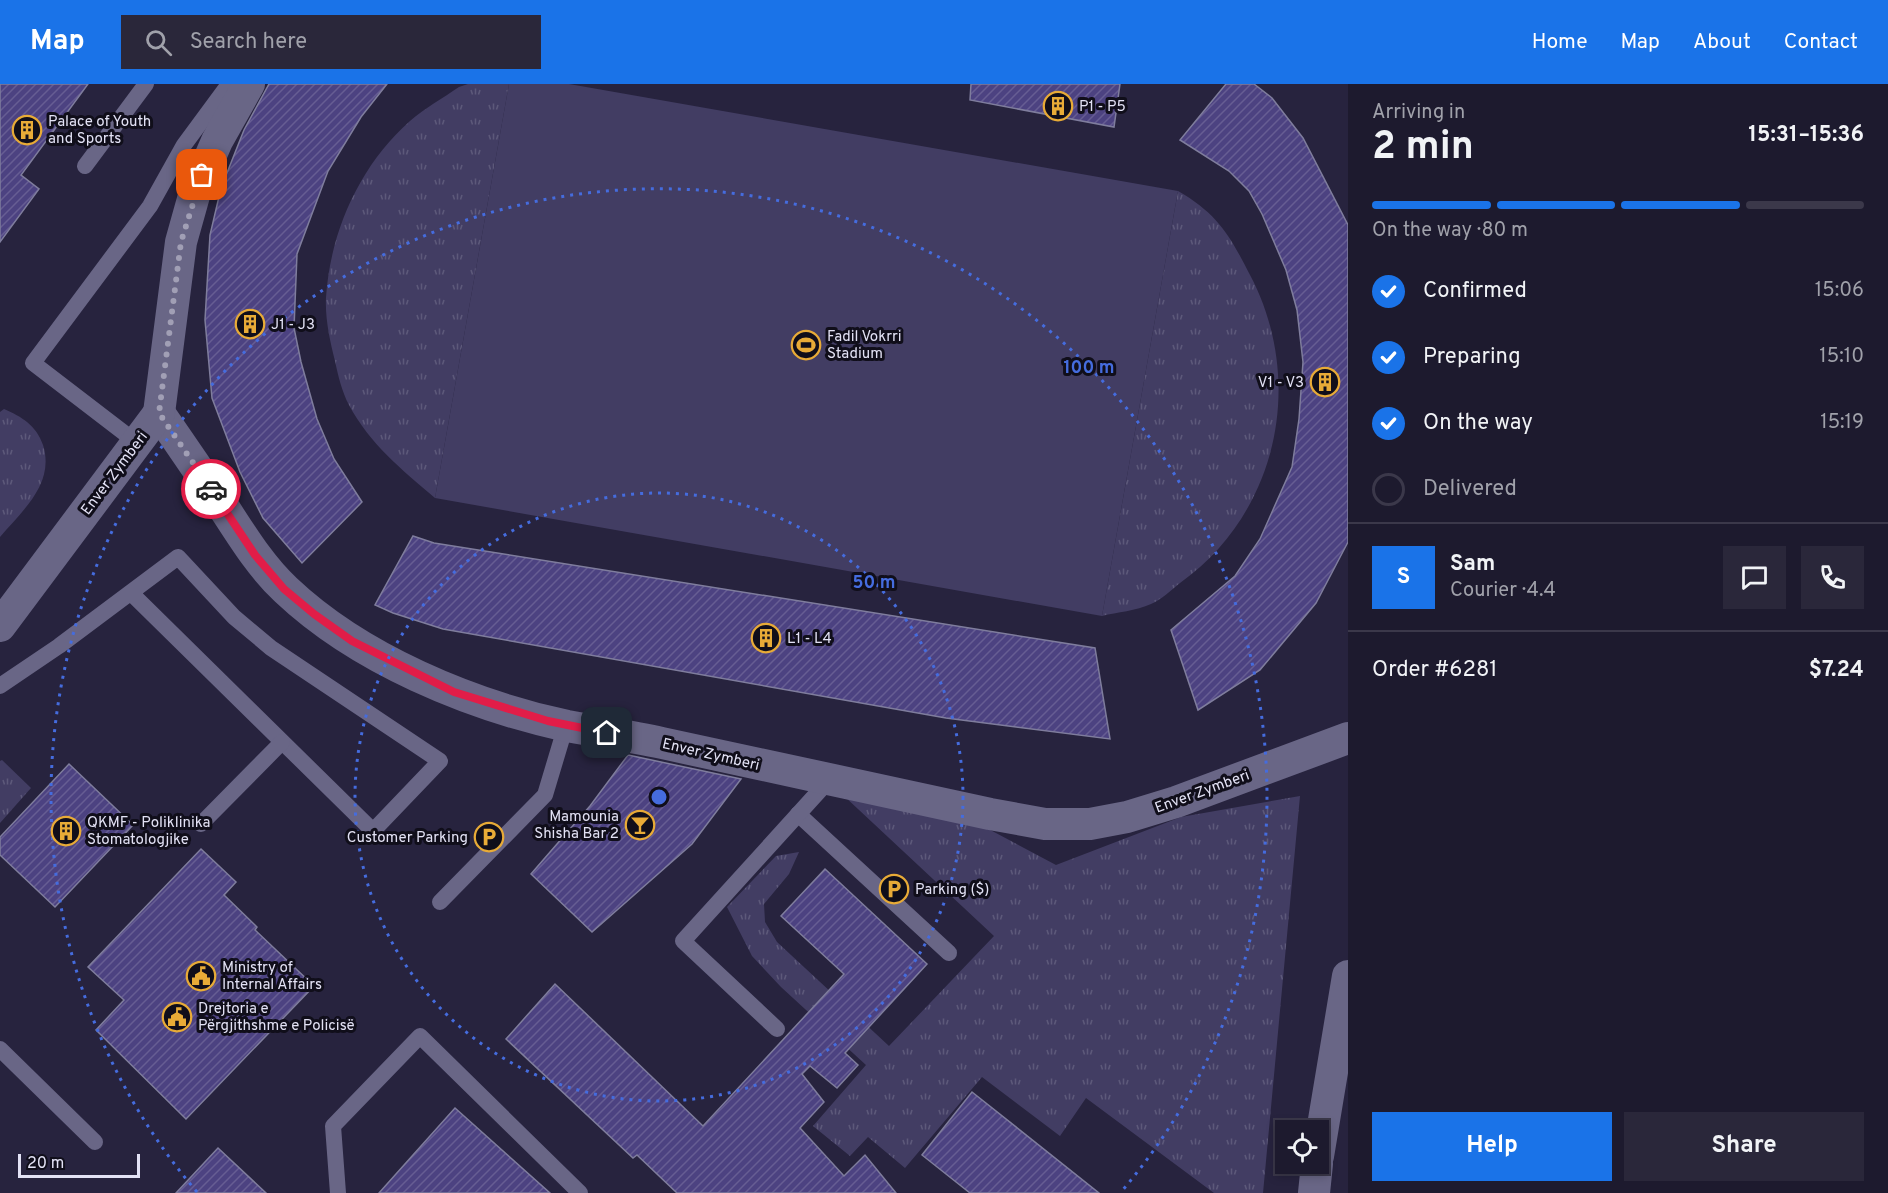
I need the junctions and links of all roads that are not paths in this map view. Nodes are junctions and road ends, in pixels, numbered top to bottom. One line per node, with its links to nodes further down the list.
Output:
1 (146, 84): 4 (lane)
2 (229, 84): 6 (lane)
3 (249, 84): 5 (street)
4 (85, 166)
5 (159, 413): 6 (street, Enver Zymberi); 10 (street, Enver Zymberi)
6 (136, 442): 8 (street, Enver Zymberi)
7 (131, 593): 9 (lane); 12 (lane); 12 (lane)
8 (0, 626)
9 (0, 686)
10 (566, 726): 13 (street, Enver Zymberi); 16 (lane)
11 (1348, 738): 13 (street, Enver Zymberi)
12 (282, 742): 15 (lane)
13 (831, 778): 14 (lane)
14 (798, 814): 17 (lane); 19 (lane)
15 (201, 824)
16 (440, 902)
17 (949, 953)
18 (1348, 976): 21 (street)
19 (777, 1029)
20 (0, 1049): 22 (lane)
21 (1324, 1120)
22 (95, 1142)
23 (1316, 1174): 26 (street)
24 (338, 1193): 25 (lane)
25 (580, 1193)
26 (1314, 1193)

